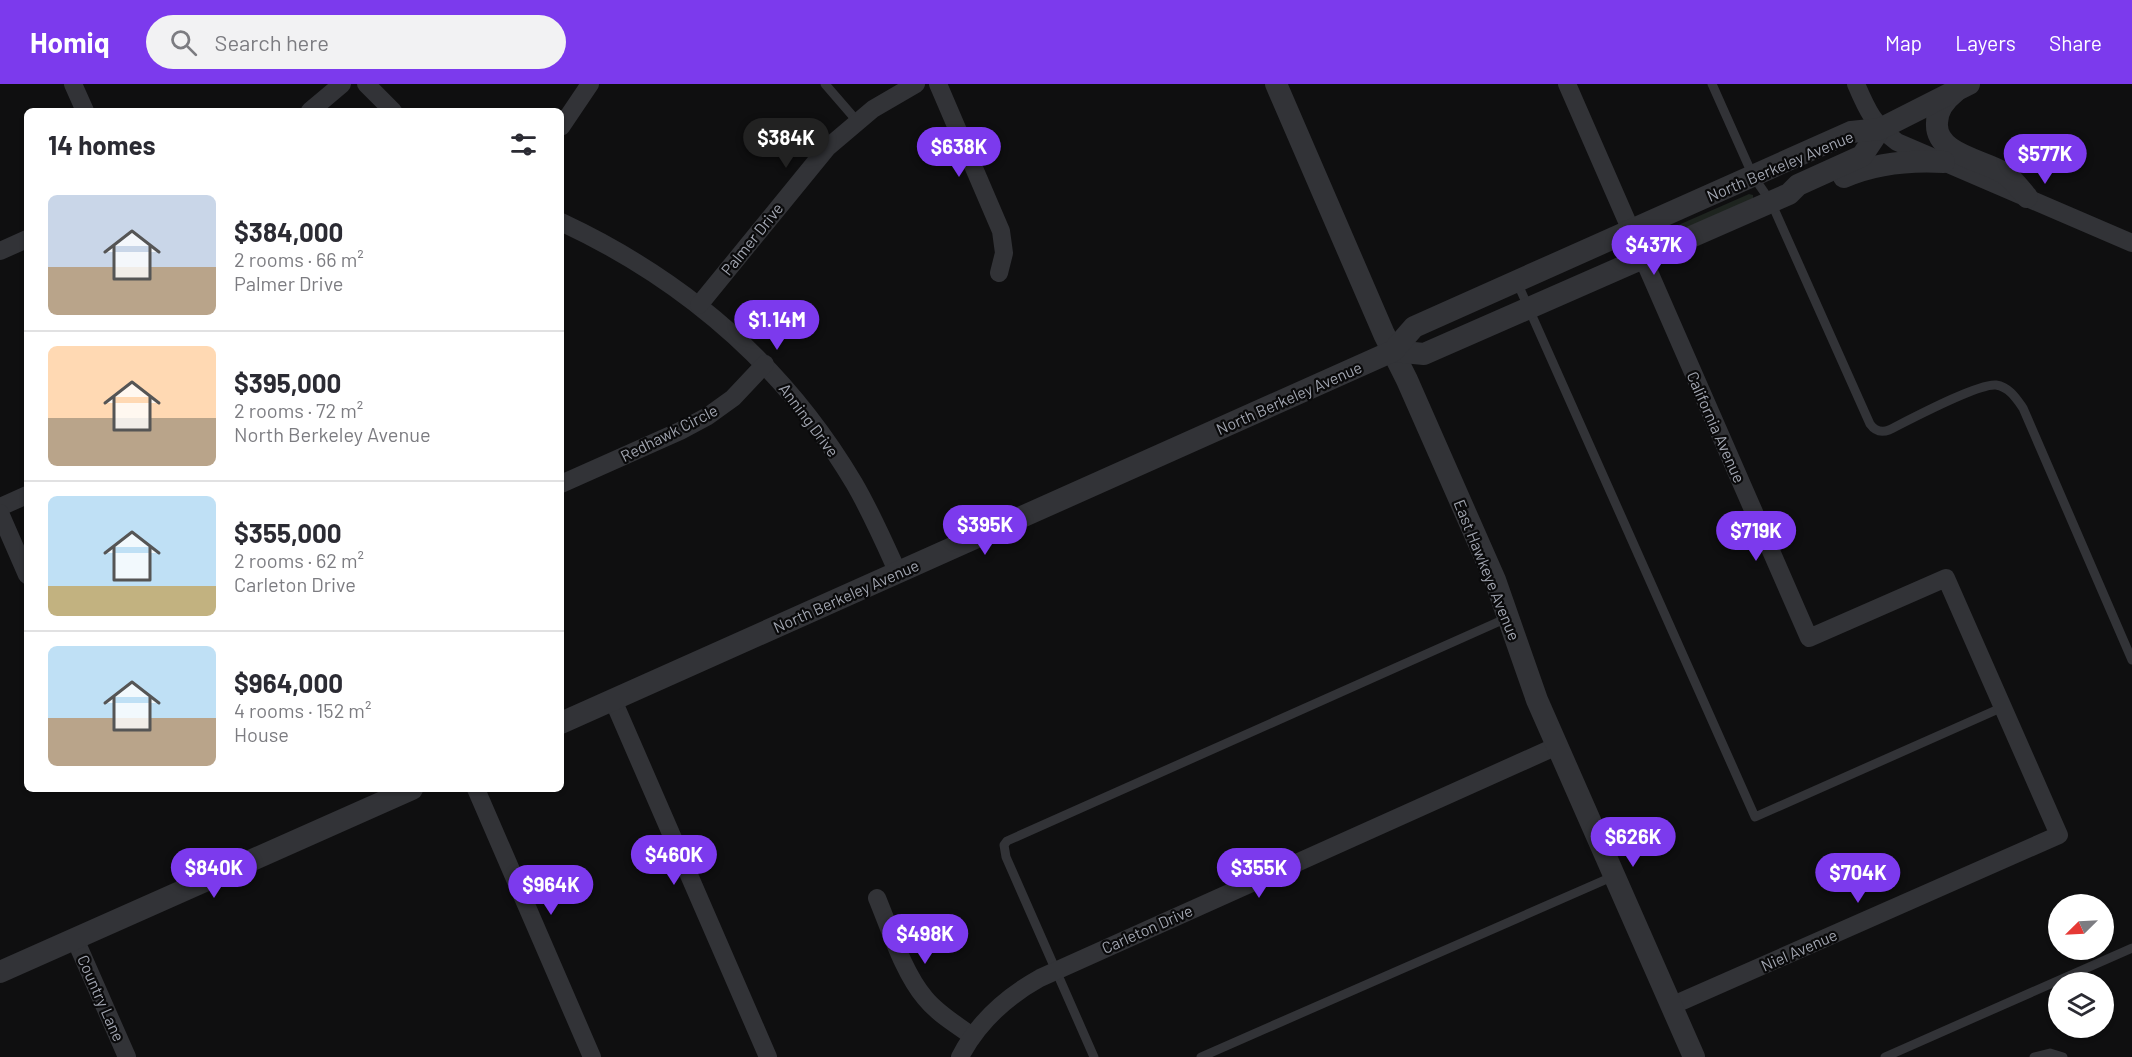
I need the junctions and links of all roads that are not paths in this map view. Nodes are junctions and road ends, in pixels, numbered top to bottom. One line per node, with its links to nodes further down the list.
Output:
1 (73, 84): 13 (street)
2 (342, 84): 14 (street)
3 (366, 84): 15 (street)
4 (590, 84): 17 (street)
5 (825, 84): 16 (lane)
6 (916, 84): 16 (street, Palmer Drive)
7 (938, 84): 29 (street)
8 (1276, 84): 33 (street, East Hawkeye Avenue)
9 (1567, 84): 24 (street, California Avenue)
10 (1712, 84): 20 (lane)
11 (1856, 84): 18 (street)
12 (1963, 87): 18 (street, North Berkeley Avenue); 21 (street)
13 (84, 108)
14 (314, 108)
15 (390, 108)
16 (857, 121): 31 (street, Palmer Drive)
17 (564, 123)
18 (1880, 129): 19 (street); 20 (street, North Berkeley Avenue); 22 (street, North Berkeley Avenue)
19 (1944, 162): 21 (street); 22 (street)
20 (1753, 176): 22 (lane); 24 (street, North Berkeley Avenue)
21 (2027, 197): 26 (street)
22 (1780, 198): 28 (street, North Berkeley Avenue); 42 (lane)
23 (564, 224): 31 (street, Anning Drive)
24 (1631, 231): 28 (street, California Avenue); 30 (street, North Berkeley Avenue)
25 (24, 240): 27 (street)
26 (2132, 243)
27 (0, 251)
28 (1643, 258): 32 (street, North Berkeley Avenue); 44 (street, California Avenue)
29 (999, 273)
30 (1516, 282): 32 (lane); 33 (street, North Berkeley Avenue)
31 (699, 304): 34 (street, Anning Drive)
32 (1528, 308): 33 (street, North Berkeley Avenue); 44 (lane)
33 (1393, 351): 40 (street, North Berkeley Avenue); 41 (street, East Hawkeye Avenue)
34 (765, 364): 35 (street, Redhawk Circle); 40 (street, Anning Drive)
35 (564, 483)
36 (24, 496): 37 (street)
37 (0, 507)
38 (0, 513): 39 (street)
39 (24, 568)
40 (898, 573): 43 (street, North Berkeley Avenue)
41 (1508, 618): 46 (street, East Hawkeye Avenue); 55 (lane)
42 (2132, 660)
43 (613, 700): 45 (street, North Berkeley Avenue); 61 (street)
44 (2003, 707): 50 (street, California Avenue)
45 (564, 722)
46 (1557, 746): 51 (street, East Hawkeye Avenue); 55 (street, Carleton Drive)
47 (397, 792): 49 (street)
48 (477, 792): 60 (street)
49 (378, 796): 53 (street)
50 (2059, 835): 57 (street, Niel Avenue)
51 (1614, 876): 57 (street, East Hawkeye Avenue); 64 (lane)
52 (877, 898): 58 (street)
53 (75, 939): 56 (street); 59 (street, Country Lane)
54 (2132, 948): 66 (lane)
55 (1056, 970): 58 (street, Carleton Drive); 63 (lane)
56 (0, 972)
57 (1671, 1006): 65 (street, East Hawkeye Avenue)
58 (972, 1036): 62 (street, Carleton Drive)
59 (128, 1057)
60 (592, 1057)
61 (768, 1057)
62 (960, 1057)
63 (1094, 1057)
64 (1201, 1057)
65 (1694, 1057)
66 (1885, 1057)
67 (2034, 1057): 68 (lane)
68 (2063, 1057)

